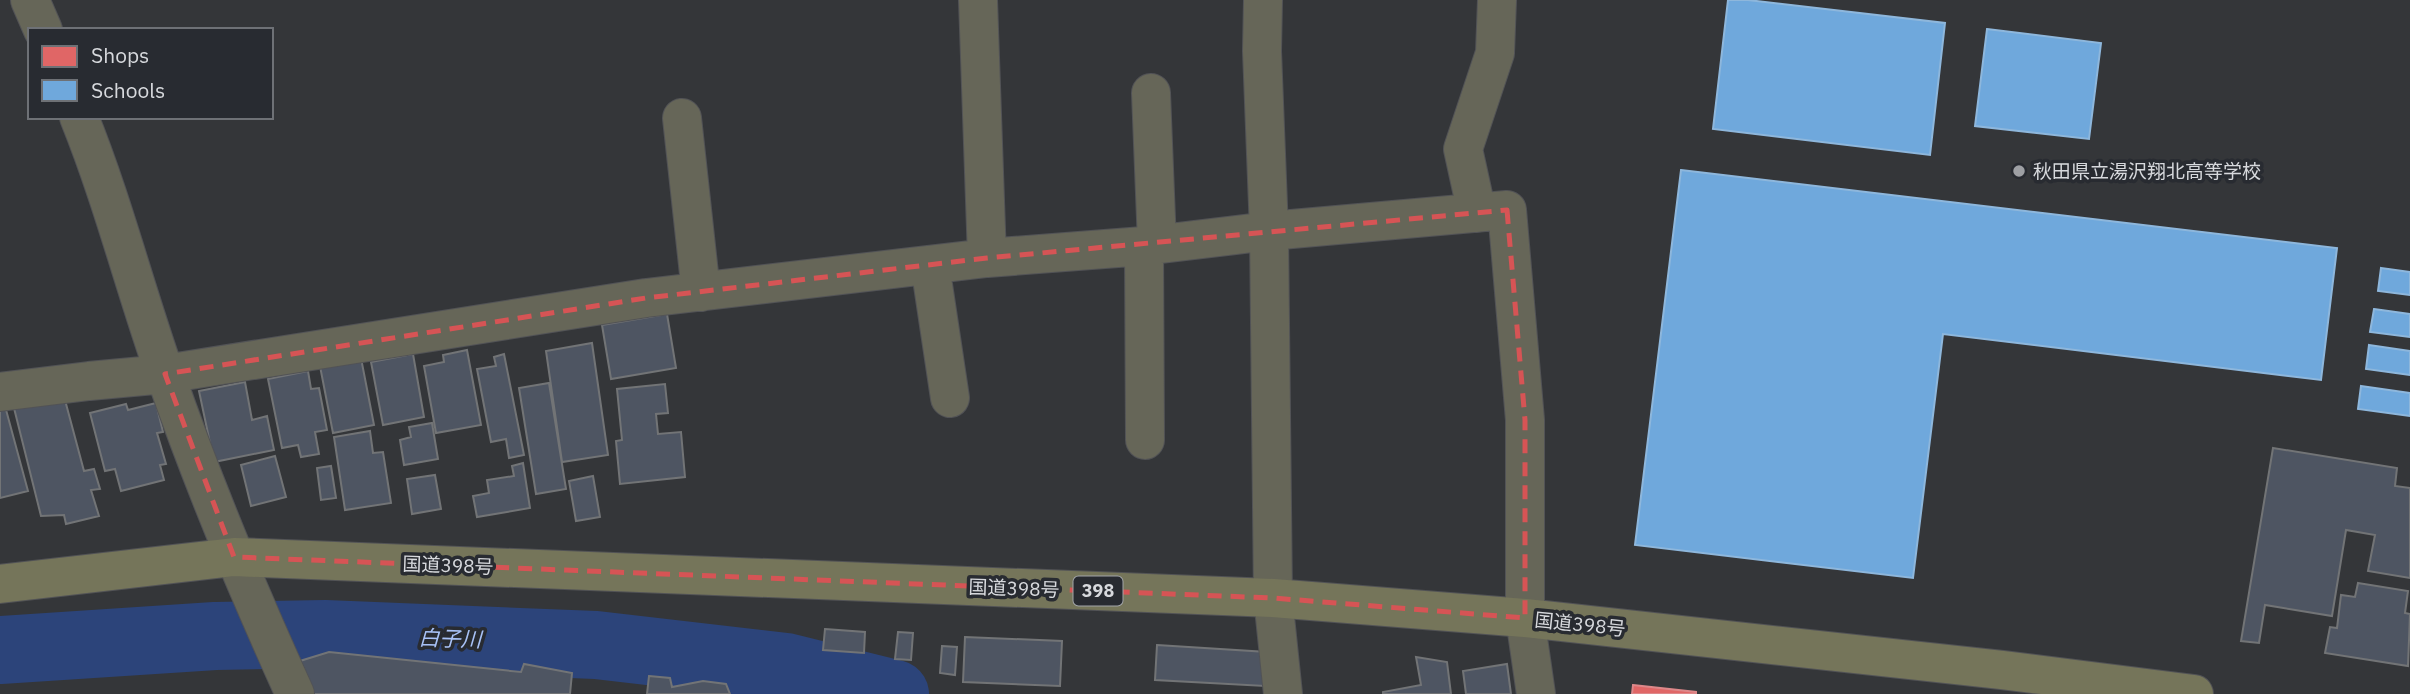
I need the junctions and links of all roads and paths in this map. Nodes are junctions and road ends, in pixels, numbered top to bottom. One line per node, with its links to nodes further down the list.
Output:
1 (30, 0): 5 (street)
2 (978, 0): 12 (street)
3 (1263, 0): 10 (street)
4 (1497, 0): 9 (street)
5 (42, 28)
6 (1151, 93): 11 (street)
7 (682, 118): 14 (street)
8 (80, 119): 15 (street)
9 (1477, 213): 10 (street); 22 (street)
10 (1269, 231): 11 (street); 21 (street)
11 (1151, 245): 12 (street); 18 (street)
12 (987, 258): 13 (street)
13 (930, 265): 14 (street); 17 (street)
14 (701, 292): 15 (street)
15 (164, 374): 16 (street); 19 (street)
16 (0, 392)
17 (950, 398)
18 (1145, 440)
19 (241, 573): 20 (highway, 国道398号 / 398); 21 (highway, 国道398号 / 398); 24 (street)
20 (0, 584)
21 (1273, 598): 22 (highway, 国道398号 / 398); 25 (street)
22 (1525, 618): 23 (highway, 国道398号 / 398); 26 (street)
23 (2001, 682): 27 (highway, 国道398号 / 398)
24 (295, 694)
25 (1283, 694)
26 (1536, 694)
27 (2193, 694)

